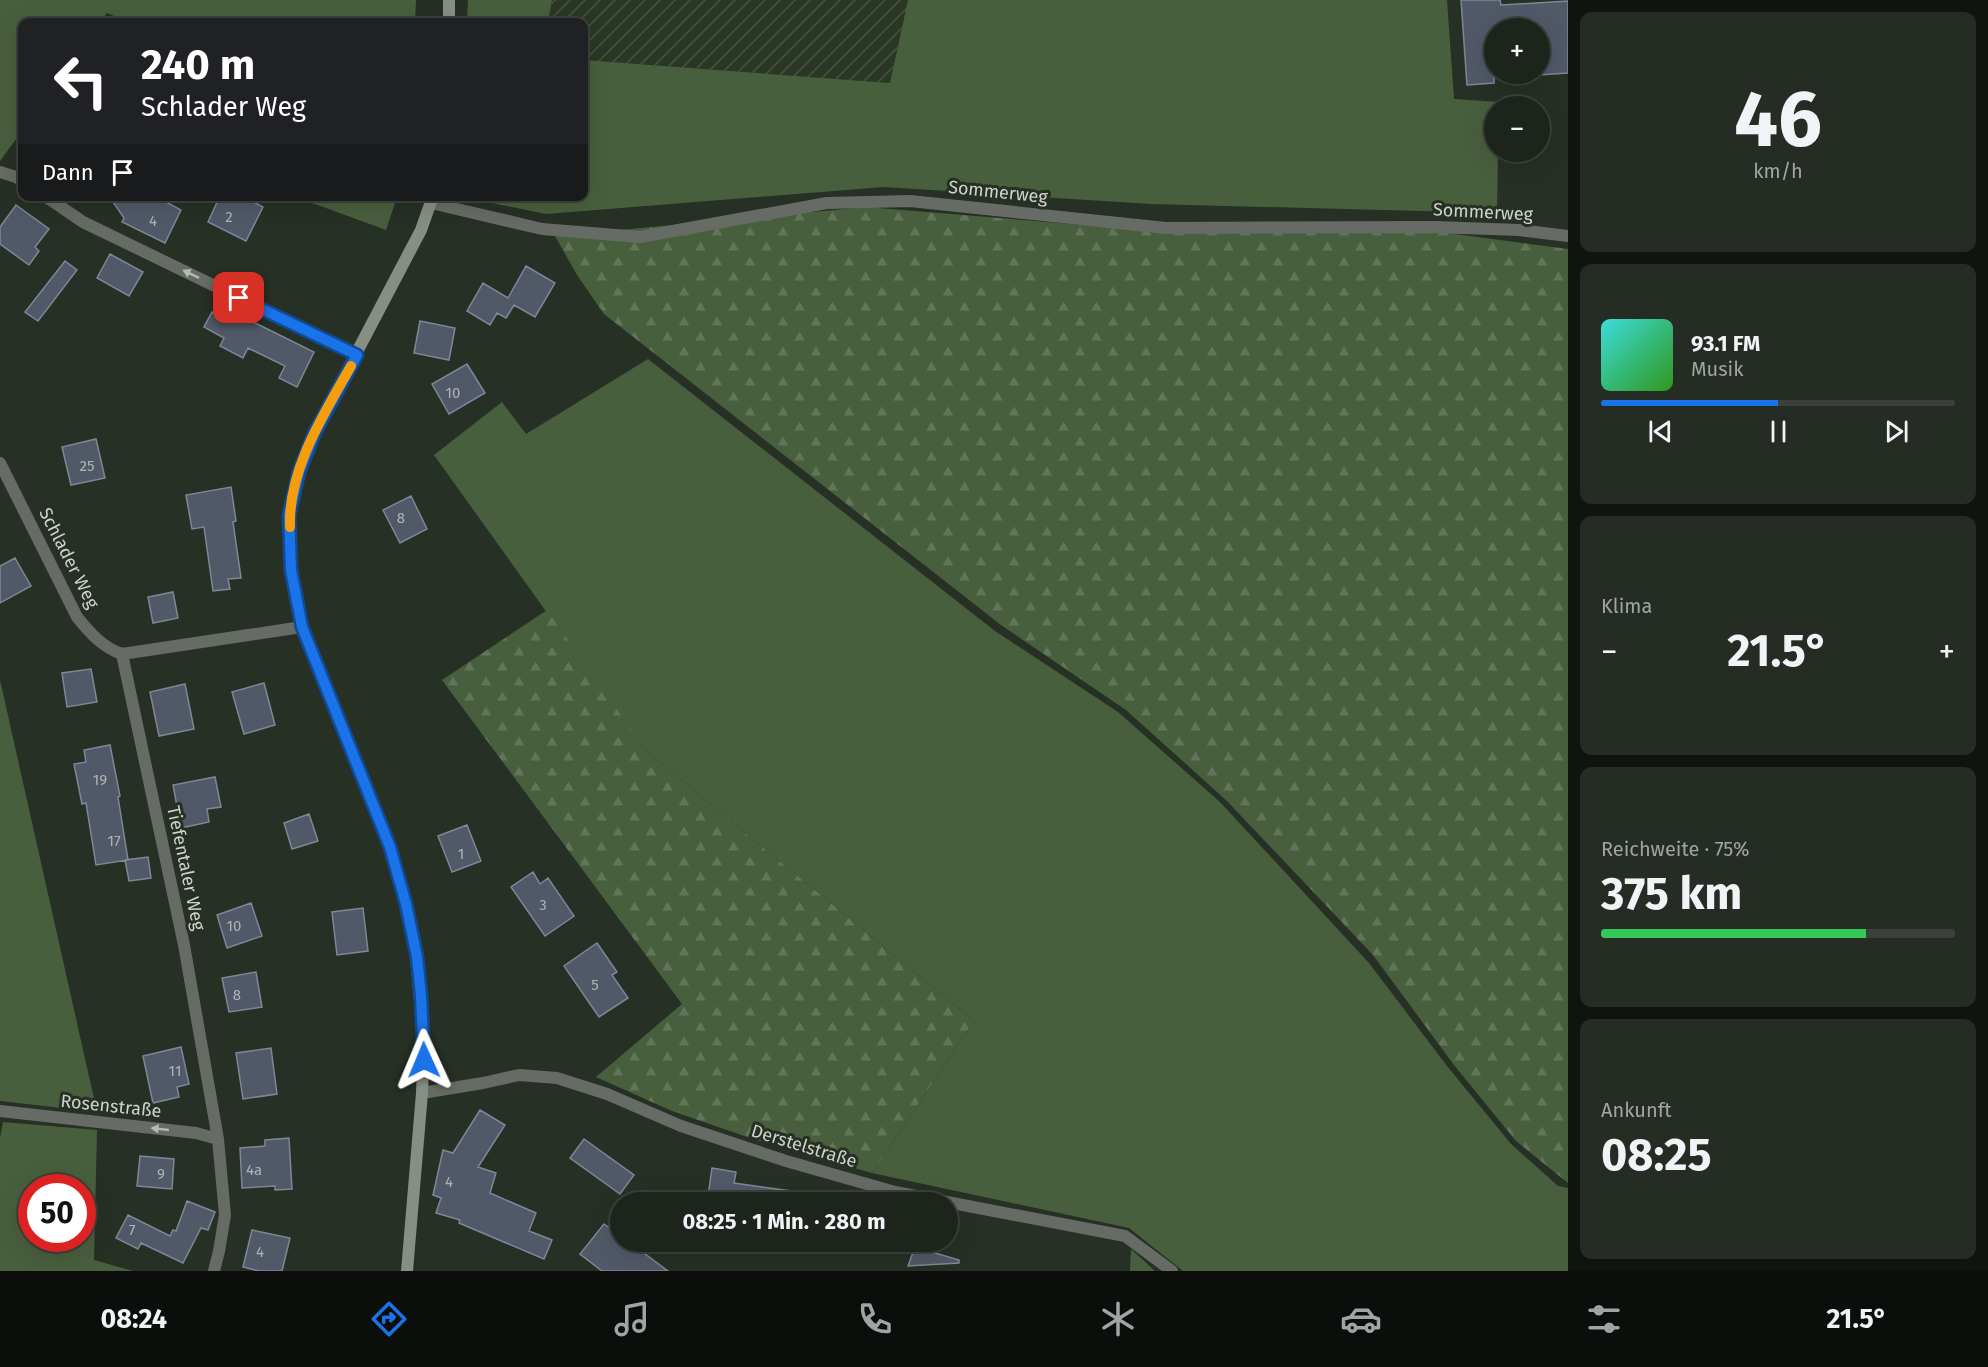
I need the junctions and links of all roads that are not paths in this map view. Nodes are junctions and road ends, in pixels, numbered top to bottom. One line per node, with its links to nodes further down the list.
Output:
1 (449, 0): 2 (main road)
2 (449, 18)
3 (0, 172): 4 (street)
4 (18, 178)
5 (52, 201): 9 (street, one-way to 5)
6 (432, 201): 9 (main road)
7 (436, 201): 8 (street, Sommerweg)
8 (1568, 236)
9 (357, 355): 11 (main road)
10 (0, 463): 12 (street, Schlader Weg)
11 (302, 627): 12 (street); 13 (main road)
12 (122, 654): 15 (street, Tiefentaler Weg)
13 (422, 1093): 17 (main road); 18 (street, Derstelstraße)
14 (0, 1111): 15 (street, Rosenstraße, one-way to 14)
15 (218, 1139): 16 (street, Tiefentaler Weg)
16 (214, 1271)
17 (407, 1271)
18 (1172, 1271)

